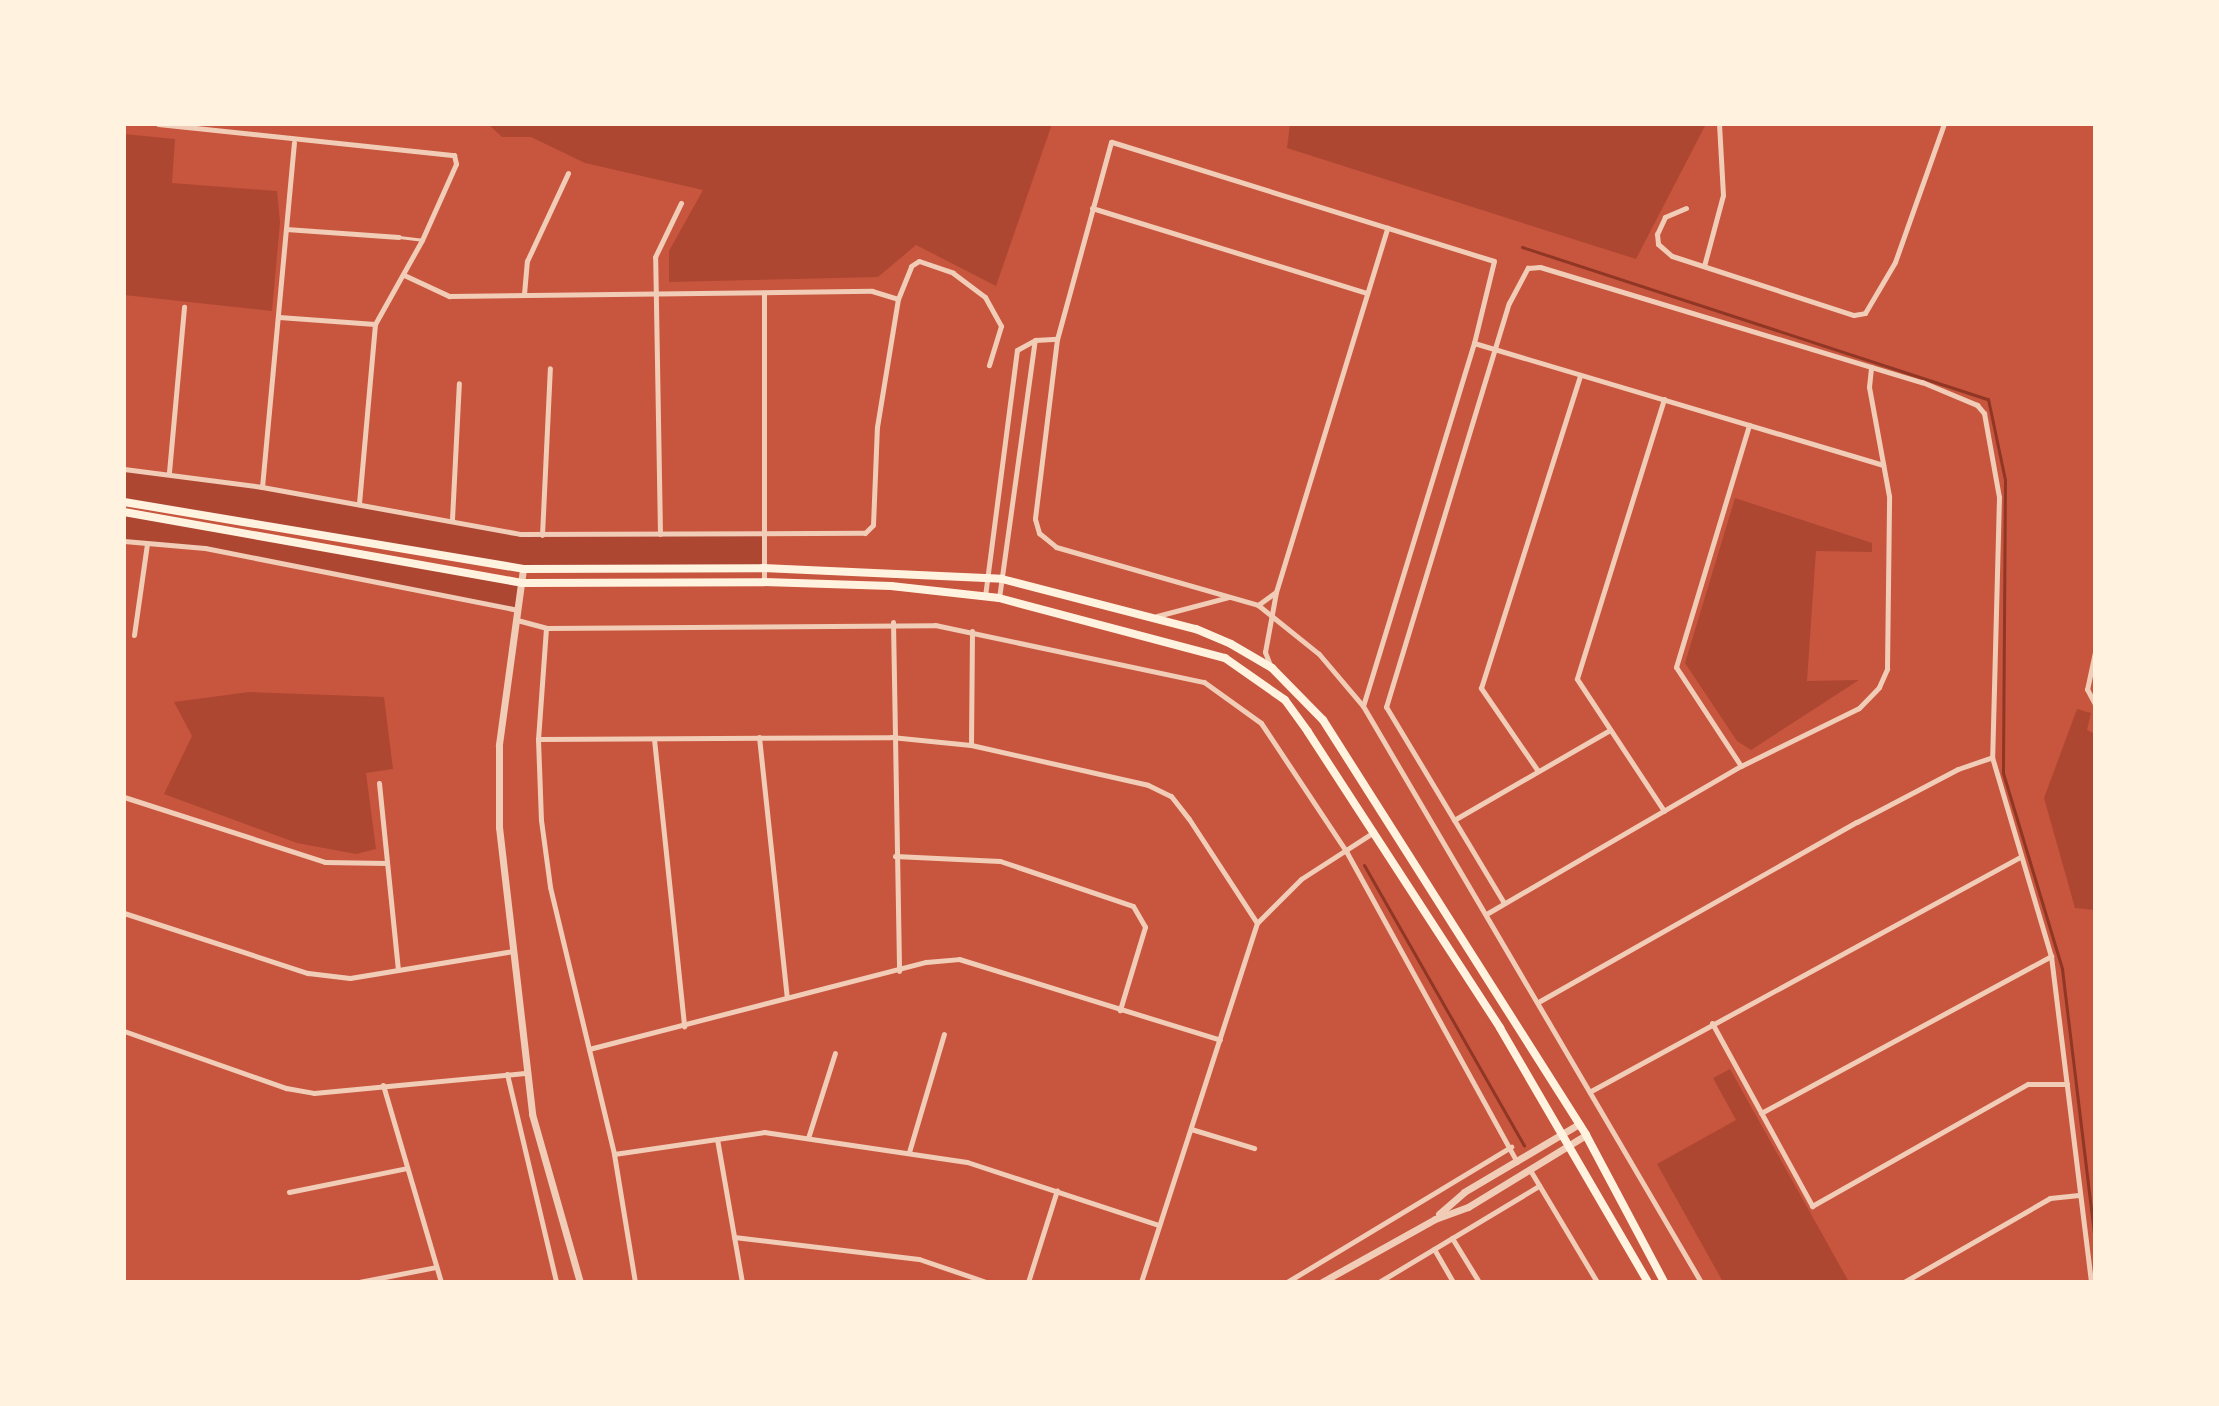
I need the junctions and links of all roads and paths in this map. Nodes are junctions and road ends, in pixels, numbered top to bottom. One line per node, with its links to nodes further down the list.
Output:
1 (158, 124): 4 (street)
2 (1719, 124): 14 (street)
3 (1944, 124): 14 (street)
4 (195, 126): 5 (street)
5 (294, 142): 11 (street); 13 (street)
6 (568, 173): 17 (street)
7 (681, 203): 19 (street)
8 (1092, 208): 10 (street); 16 (street); 24 (street)
9 (1686, 208): 14 (street)
10 (1387, 228): 16 (street); 26 (street)
11 (286, 229): 12 (street); 22 (street)
12 (399, 237): 13 (lane)
13 (422, 240): 15 (street)
14 (1704, 266)
15 (404, 275): 17 (street); 23 (street)
16 (1367, 293): 54 (street)
17 (524, 294): 19 (street)
18 (764, 294): 19 (street); 20 (street); 43 (street)
19 (659, 295): 44 (street)
20 (898, 299): 28 (street); 43 (street)
21 (184, 307): 37 (street)
22 (279, 317): 23 (street); 38 (street)
23 (375, 324): 40 (street)
24 (1057, 339): 25 (street); 56 (street)
25 (1035, 340): 50 (street); 51 (street)
26 (1474, 343): 27 (street); 70 (street)
27 (1494, 349): 29 (street); 31 (street); 83 (street)
28 (989, 365)
29 (1871, 367): 35 (street); 77 (street)
30 (550, 368): 45 (street)
31 (1580, 375): 33 (street); 79 (street)
32 (459, 383): 42 (street)
33 (1664, 399): 34 (street); 71 (street)
34 (1749, 425): 35 (street); 78 (street)
35 (1883, 465): 78 (street)
36 (124, 469): 37 (street)
37 (169, 472): 38 (street)
38 (262, 487): 40 (street)
39 (124, 502): 49 (main road)
40 (359, 504): 42 (street)
41 (124, 512): 53 (main road)
42 (452, 519): 45 (street)
43 (764, 532): 44 (street); 48 (street)
44 (660, 534): 45 (street)
45 (542, 535)
46 (124, 541): 47 (street)
47 (147, 544): 59 (street); 66 (street)
48 (763, 568): 49 (main road); 50 (main road); 52 (street)
49 (523, 569): 53 (street)
50 (988, 578): 51 (main road); 55 (street)
51 (1002, 579): 57 (street); 61 (main road)
52 (764, 582): 53 (main road); 55 (main road)
53 (522, 583): 59 (street)
54 (1276, 592): 58 (street); 60 (street)
55 (985, 596): 57 (main road)
56 (1230, 597): 58 (street); 61 (street)
57 (999, 598): 84 (main road)
58 (1258, 605): 60 (street)
59 (519, 610): 62 (street)
60 (1272, 614): 68 (street); 70 (street)
61 (1152, 618): 68 (main road)
62 (517, 620): 64 (street); 93 (street)
63 (893, 622): 64 (street); 65 (street); 73 (street)
64 (546, 628): 74 (street)
65 (972, 631): 76 (street); 85 (street)
66 (134, 635)
67 (2095, 652): 69 (street)
68 (1272, 668): 115 (main road)
69 (2095, 704)
70 (1363, 706): 91 (street)
71 (1610, 730): 79 (street); 82 (street)
72 (759, 737): 73 (street); 75 (street); 97 (street)
73 (891, 737): 76 (street); 86 (street)
74 (538, 739): 75 (street); 106 (street)
75 (654, 739): 101 (street)
76 (971, 745): 92 (street)
77 (1992, 757): 87 (street); 98 (street)
78 (1741, 766): 82 (street)
79 (1538, 771): 83 (street)
80 (379, 783): 88 (street)
81 (124, 797): 88 (street)
82 (1664, 811): 89 (street)
83 (1454, 820): 89 (street)
84 (1376, 831): 85 (street); 117 (main road)
85 (1346, 851): 92 (street); 122 (street)
86 (895, 856): 96 (street); 99 (street)
87 (2020, 857): 94 (street); 100 (street)
88 (387, 863): 95 (street)
89 (1504, 903): 91 (street)
90 (124, 913): 95 (street)
91 (1488, 913): 98 (street)
92 (1257, 923): 104 (street)
93 (514, 951): 95 (street); 108 (street)
94 (2051, 956): 110 (street); 114 (street)
95 (398, 970)
96 (899, 971): 97 (street); 99 (street)
97 (787, 998): 101 (street)
98 (1540, 1001): 113 (street)
99 (1120, 1010): 104 (street)
100 (1712, 1023): 113 (street); 114 (street)
101 (684, 1026): 106 (street)
102 (124, 1031): 111 (street)
103 (944, 1034): 124 (street)
104 (1220, 1040): 116 (street)
105 (2095, 1046): 112 (street)
106 (589, 1049): 125 (street)
107 (835, 1053): 119 (street)
108 (527, 1073): 109 (street); 143 (street)
109 (507, 1074): 111 (street); 142 (street)
110 (2067, 1084): 114 (street); 132 (street)
111 (383, 1085): 127 (street)
112 (2095, 1088)
113 (1591, 1091): 157 (street)
114 (1761, 1113)
115 (1579, 1124): 117 (street); 118 (main road)
116 (1191, 1129): 123 (street); 134 (street)
117 (1562, 1134): 121 (main road); 126 (street)
118 (1586, 1135): 121 (street); 156 (main road)
119 (808, 1138): 120 (street); 124 (street)
120 (717, 1139): 125 (street); 135 (street)
121 (1570, 1145): 128 (street); 155 (main road)
122 (1511, 1147): 126 (street); 149 (street)
123 (1254, 1148)
124 (909, 1152): 130 (street)
125 (614, 1154): 144 (street)
126 (1517, 1162): 133 (street)
127 (407, 1168): 131 (street); 138 (street)
128 (1530, 1170): 129 (street); 133 (street)
129 (1539, 1186): 136 (street); 154 (street)
130 (1057, 1190): 134 (street); 147 (street)
131 (289, 1192)
132 (2079, 1195): 158 (street); 159 (street)
133 (1435, 1219): 139 (street)
134 (1159, 1225): 148 (street)
135 (734, 1237): 145 (street); 146 (street)
136 (1452, 1238): 137 (street); 153 (street)
137 (1434, 1249): 151 (street); 152 (street)
138 (436, 1267): 140 (street); 141 (street)
139 (1335, 1279): 150 (street)
140 (359, 1282)
141 (441, 1282)
142 (556, 1282)
143 (580, 1282)
144 (635, 1282)
145 (742, 1282)
146 (986, 1282)
147 (1028, 1282)
148 (1141, 1282)
149 (1287, 1282)
150 (1322, 1282)
151 (1379, 1282)
152 (1453, 1282)
153 (1479, 1282)
154 (1597, 1282)
155 (1648, 1282)
156 (1664, 1282)
157 (1701, 1282)
158 (1904, 1282)
159 (2091, 1282)

